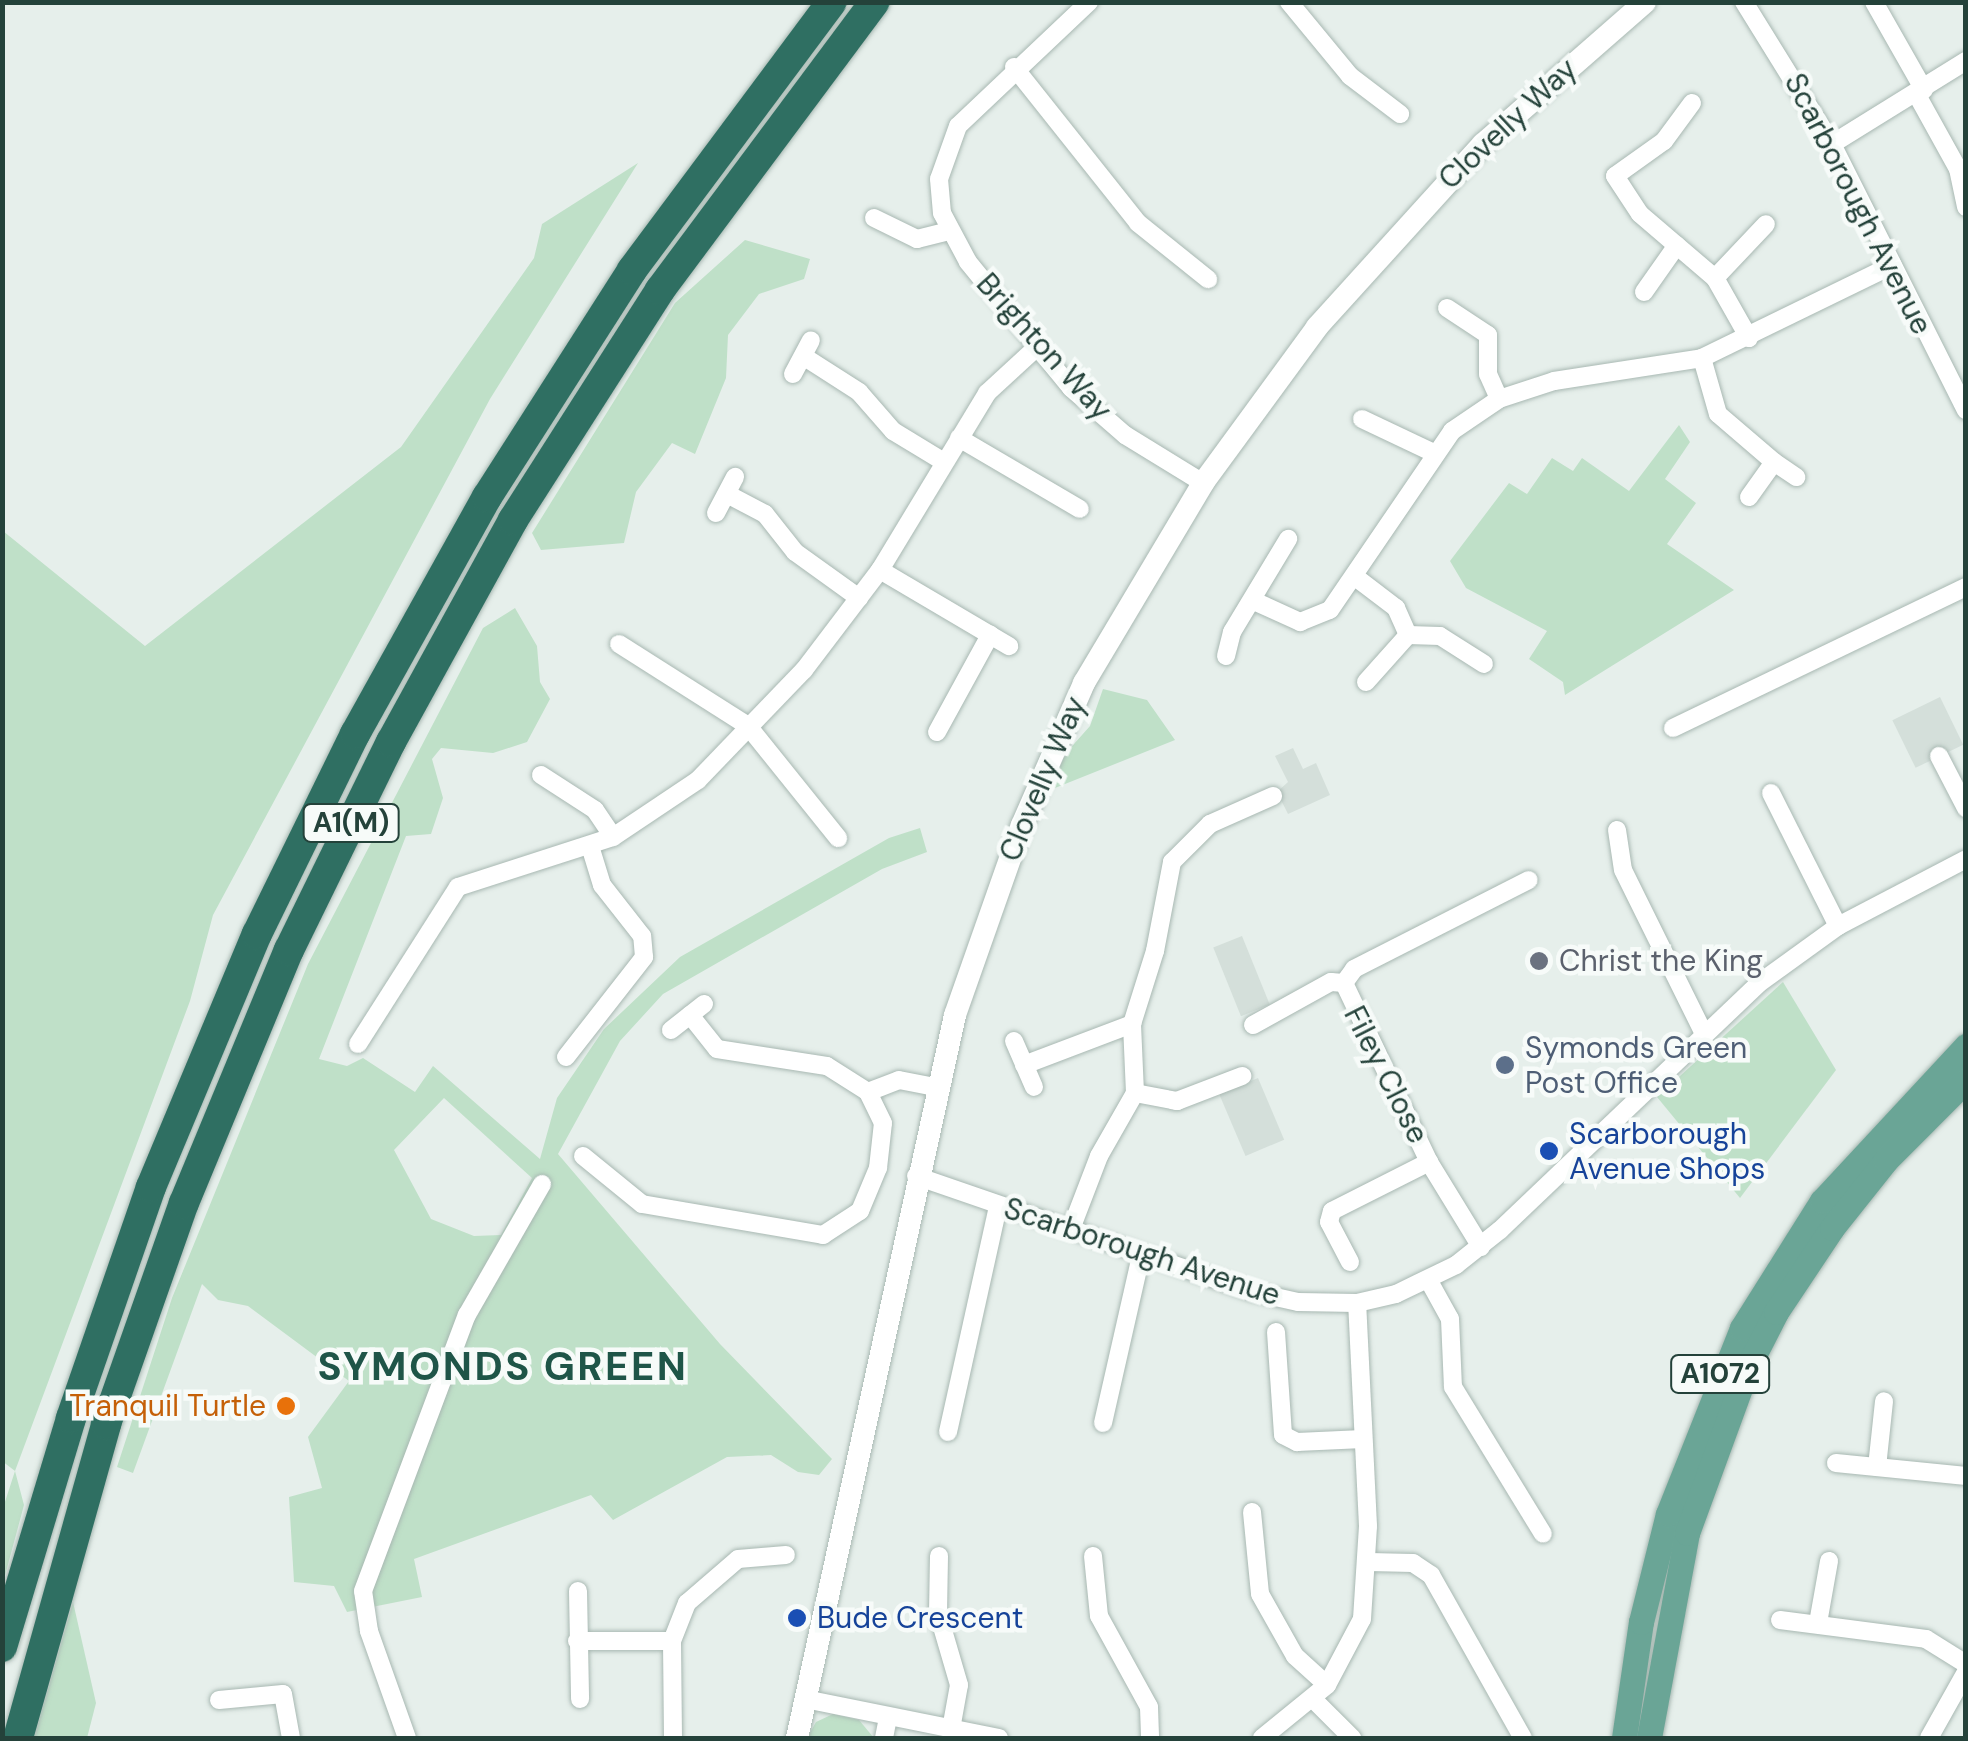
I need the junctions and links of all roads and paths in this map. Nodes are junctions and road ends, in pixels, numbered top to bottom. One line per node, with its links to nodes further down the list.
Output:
1 (832, 2): 115 (highway, A1(M))
2 (875, 2): 125 (highway, A1(M))
3 (1088, 2): 9 (street, Brighton Way)
4 (1289, 2): 12 (street)
5 (1645, 2): 36 (street, Clovelly Way)
6 (1874, 2): 10 (street)
7 (1750, 10): 13 (street, Scarborough Avenue)
8 (1966, 60): 10 (street)
9 (1014, 66): 17 (street, Brighton Way); 21 (street)
10 (1920, 93): 13 (street); 14 (street)
11 (1692, 103): 18 (street)
12 (1400, 114)
13 (1832, 144): 19 (street, Scarborough Avenue)
14 (1966, 207)
15 (887, 218): 17 (street)
16 (1766, 224): 20 (street)
17 (948, 231): 25 (street, Brighton Way)
18 (1677, 245): 20 (street); 22 (street)
19 (1893, 264): 24 (street); 29 (street, Scarborough Avenue)
20 (1714, 278): 24 (street)
21 (1208, 279)
22 (1644, 292)
23 (1448, 308): 28 (street)
24 (1749, 338): 26 (street)
25 (1037, 348): 31 (street); 36 (street, Brighton Way)
26 (1702, 358): 28 (street); 34 (street)
27 (793, 374): 33 (street)
28 (1499, 399): 32 (street)
29 (1966, 410)
30 (1362, 419): 32 (street)
31 (959, 438): 33 (street); 38 (street)
32 (1434, 453): 42 (street)
33 (944, 462): 41 (street)
34 (1774, 462): 35 (street); 37 (street)
35 (1796, 477)
36 (1203, 483): 80 (street, Clovelly Way)
37 (1749, 497)
38 (1080, 509)
39 (716, 513): 44 (street)
40 (1288, 539): 45 (street)
41 (880, 570): 44 (street); 46 (street)
42 (1354, 576): 45 (street); 47 (street)
43 (1966, 587): 54 (street)
44 (859, 598): 53 (street)
45 (1254, 601): 50 (street)
46 (990, 635): 49 (street); 55 (street)
47 (1408, 635): 51 (street); 52 (street)
48 (619, 644): 53 (street)
49 (1009, 646)
50 (1226, 656)
51 (1484, 664)
52 (1366, 682)
53 (748, 726): 62 (street); 63 (street)
54 (1673, 728)
55 (936, 732)
56 (1939, 756): 60 (street)
57 (542, 775): 62 (street)
58 (1771, 793): 67 (street)
59 (1273, 796): 69 (street)
60 (1966, 808)
61 (1617, 830): 72 (street)
62 (613, 837): 64 (street)
63 (838, 838)
64 (590, 846): 74 (street); 76 (street)
65 (1966, 859): 67 (street, Scarborough Avenue)
66 (1529, 880): 68 (street, Filey Close)
67 (1838, 926): 72 (street, Scarborough Avenue)
68 (1344, 982): 70 (street); 85 (street, Filey Close)
69 (1132, 1024): 77 (street); 83 (street)
70 (1253, 1026)
71 (671, 1030): 82 (street)
72 (1702, 1030): 90 (street, Scarborough Avenue)
73 (1014, 1041): 77 (street)
74 (358, 1044)
75 (1966, 1046): 136 (main road, A1072)
76 (566, 1057)
77 (1024, 1065): 81 (street)
78 (1242, 1076): 83 (street)
79 (1966, 1080): 137 (main road, A1072)
80 (936, 1087): 82 (street); 86 (street, Clovelly Way)
81 (1034, 1088)
82 (868, 1092): 84 (street)
83 (1135, 1093): 89 (street)
84 (584, 1156)
85 (1429, 1162): 90 (street, Filey Close); 92 (street)
86 (916, 1176): 88 (street, Scarborough Avenue); 120 (street, Clovelly Way)
87 (542, 1184): 127 (street)
88 (998, 1206): 89 (street, Scarborough Avenue); 98 (street)
89 (1072, 1229): 91 (street, Scarborough Avenue)
90 (1481, 1247): 93 (street, Scarborough Avenue)
91 (1141, 1256): 94 (street, Scarborough Avenue); 97 (street)
92 (1350, 1262)
93 (1429, 1281): 94 (street, Scarborough Avenue); 104 (street)
94 (1357, 1303): 99 (street)
95 (1276, 1332): 99 (street)
96 (1884, 1401): 101 (street)
97 (1103, 1424)
98 (948, 1432)
99 (1364, 1439): 109 (street)
100 (1836, 1463): 101 (street)
101 (1878, 1467): 102 (street)
102 (1966, 1476)
103 (1252, 1512): 118 (street)
104 (1543, 1534)
105 (786, 1555): 114 (street)
106 (939, 1556): 124 (street)
107 (1094, 1556): 132 (street)
108 (1829, 1561): 112 (street)
109 (1369, 1562): 118 (street); 135 (street)
110 (578, 1590): 113 (street)
111 (1780, 1620): 112 (street)
112 (1818, 1623): 116 (street)
113 (577, 1642): 114 (street); 119 (street)
114 (672, 1642): 128 (street)
115 (2, 1647)
116 (1966, 1664)
117 (1966, 1672): 138 (street)
118 (1328, 1685): 122 (street)
119 (580, 1699)
120 (805, 1699): 123 (street); 129 (street, Clovelly Way)
121 (218, 1700): 126 (street)
122 (1314, 1700): 133 (street); 134 (street)
123 (888, 1717): 124 (street); 130 (street)
124 (951, 1728): 131 (street)
125 (18, 1738)
126 (291, 1738)
127 (408, 1738)
128 (673, 1738)
129 (797, 1738)
130 (884, 1738)
131 (999, 1738)
132 (1150, 1738)
133 (1262, 1738)
134 (1352, 1738)
135 (1523, 1738)
136 (1624, 1738)
137 (1650, 1738)
138 (1929, 1738)

